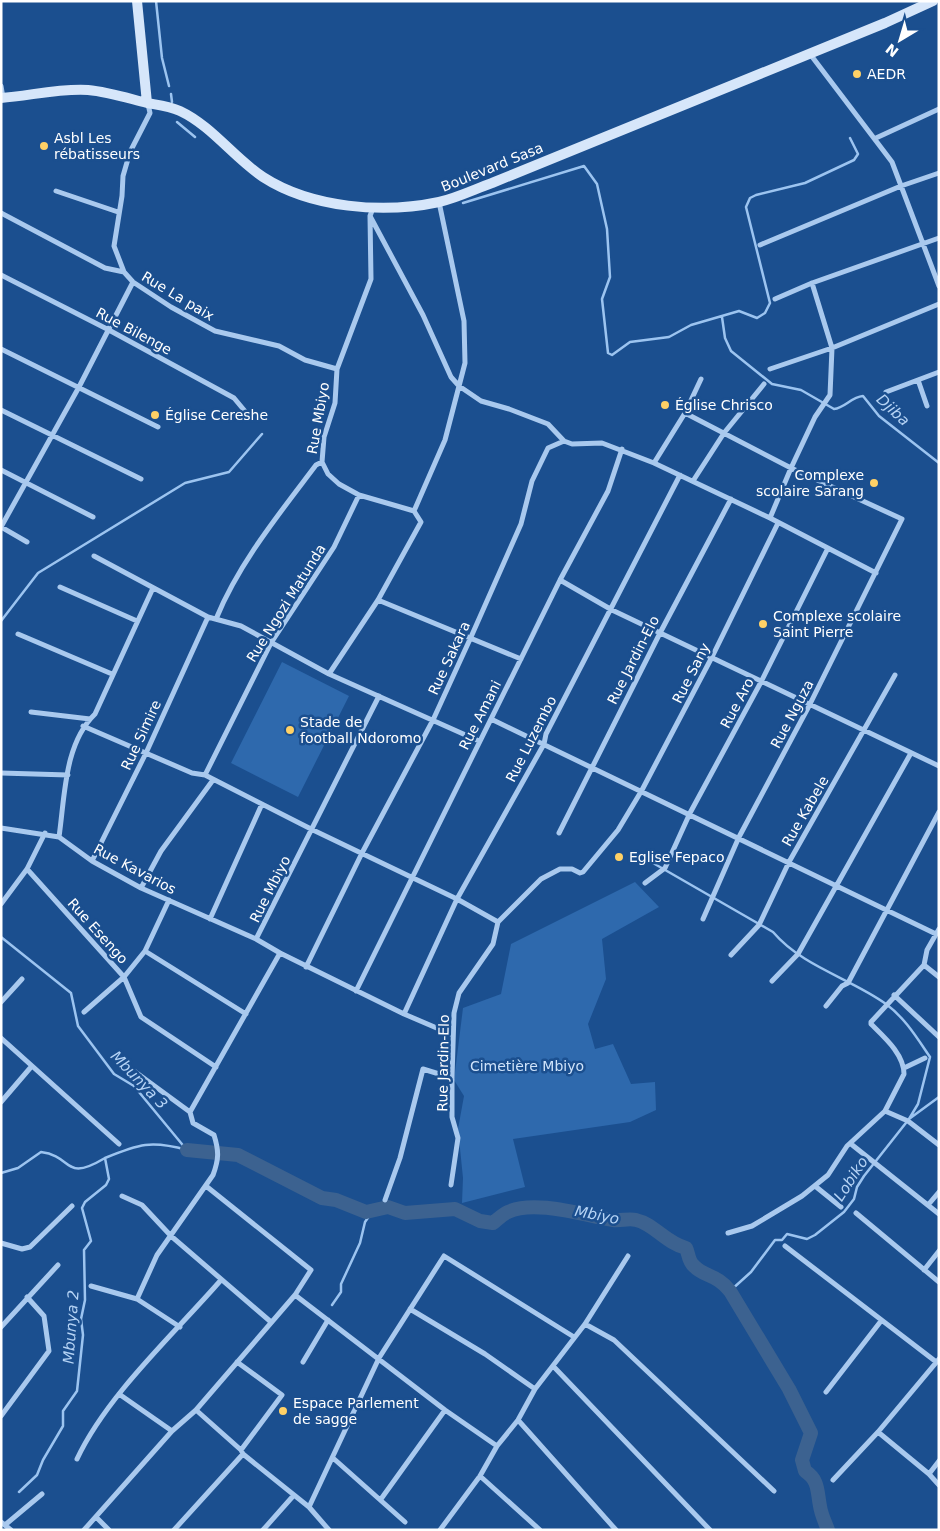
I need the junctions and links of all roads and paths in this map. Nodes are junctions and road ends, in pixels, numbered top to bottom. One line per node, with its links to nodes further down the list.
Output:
1 (137, 1): 6 (street)
2 (934, 1): 3 (street, Boulevard Sasa)
3 (810, 54): 8 (street); 12 (street, Boulevard Sasa)
4 (1, 86): 5 (street)
5 (2, 98): 6 (street, Boulevard Sasa)
6 (147, 103): 13 (street, Rue La paix); 14 (street, Boulevard Sasa)
7 (939, 109): 8 (street)
8 (876, 138): 10 (street)
9 (939, 173): 10 (street)
10 (901, 186): 17 (street); 18 (street)
11 (56, 191): 13 (street)
12 (439, 202): 14 (street, Boulevard Sasa); 35 (street)
13 (118, 212): 19 (street, Rue La paix)
14 (372, 212): 29 (street, Rue Mbiyo); 35 (street)
15 (1, 213): 19 (street)
16 (939, 238): 17 (street)
17 (924, 244): 22 (street); 23 (street)
18 (760, 245)
19 (124, 272): 21 (street, Rue La paix)
20 (1, 275): 26 (street, Rue Bilenge)
21 (133, 282): 26 (street); 29 (street, Rue La paix)
22 (812, 283): 24 (street); 27 (street)
23 (939, 286)
24 (775, 299)
25 (939, 304): 27 (street)
26 (107, 329): 36 (street); 41 (street, Rue Bilenge)
27 (832, 348): 30 (street); 49 (street)
28 (1, 349): 36 (street)
29 (337, 369): 47 (street, Rue Mbiyo)
30 (770, 369)
31 (939, 372): 33 (street)
32 (701, 380): 40 (street)
33 (918, 380): 37 (street); 38 (street)
34 (764, 384): 43 (street)
35 (459, 386): 45 (street); 57 (street)
36 (79, 387): 42 (street); 44 (street)
37 (886, 392)
38 (926, 406)
39 (1, 410): 44 (street)
40 (685, 413): 43 (street); 48 (street)
41 (249, 416)
42 (158, 427)
43 (724, 433): 49 (street); 53 (street)
44 (53, 435): 52 (street); 54 (street)
45 (564, 441): 46 (street); 76 (street, Rue Sakara)
46 (622, 449): 48 (street); 66 (street, Rue Amani)
47 (322, 462): 55 (street, Rue Mbiyo); 72 (street)
48 (654, 463): 51 (street)
49 (791, 468): 59 (street); 65 (street, Rue Nguza)
50 (1, 470): 54 (street)
51 (680, 475): 53 (street); 70 (street, Rue Luzembo)
52 (141, 479)
53 (693, 481): 56 (street)
54 (26, 483): 58 (street); 61 (street)
55 (359, 495): 57 (street, Rue Mbiyo); 77 (street, Rue Ngozi Matunda)
56 (730, 499): 59 (street); 74 (street, Rue Jardin-Elo)
57 (414, 511): 69 (street)
58 (93, 517)
59 (770, 518): 60 (street)
60 (778, 523): 63 (street); 78 (street, Rue Sany)
61 (1, 527): 62 (street)
62 (27, 542)
63 (828, 548): 65 (street); 83 (street, Rue Aro)
64 (94, 556): 68 (street)
65 (876, 574): 85 (street, Rue Nguza)
66 (560, 580): 70 (street); 79 (street, Rue Amani)
67 (60, 587): 73 (street)
68 (153, 588): 71 (street); 73 (street)
69 (378, 600): 76 (street); 81 (street)
70 (612, 610): 74 (street); 93 (street, Rue Luzembo)
71 (208, 617): 72 (street); 94 (street, Rue Simire)
72 (216, 620): 77 (street)
73 (136, 621): 80 (street)
74 (660, 633): 78 (street); 96 (street, Rue Jardin-Elo)
75 (18, 634): 80 (street)
76 (471, 637): 79 (street); 89 (street, Rue Sakara)
77 (271, 643): 81 (street); 100 (street, Rue Ngozi Matunda)
78 (712, 657): 83 (street); 102 (street, Rue Sany)
79 (521, 659): 88 (street, Rue Amani)
80 (112, 674): 87 (street)
81 (329, 674): 84 (street)
82 (895, 675): 91 (street, Rue Kabele)
83 (761, 682): 85 (street); 105 (street, Rue Aro)
84 (380, 696): 89 (street); 107 (street, Rue Mbiyo)
85 (809, 706): 91 (street); 111 (street, Rue Nguza)
86 (32, 712): 87 (street)
87 (90, 719): 90 (street)
88 (491, 719): 92 (street, Rue Amani); 93 (street)
89 (433, 720): 92 (street); 112 (street, Rue Sakara)
90 (83, 726): 94 (street); 99 (street)
91 (864, 732): 95 (street); 114 (street, Rue Kabele)
92 (480, 741): 116 (street, Rue Amani)
93 (544, 744): 96 (street); 120 (street, Rue Luzembo)
94 (146, 753): 100 (street); 113 (street, Rue Simire)
95 (910, 753): 97 (street); 118 (street)
96 (593, 766): 102 (street); 109 (street, Rue Jardin-Elo)
97 (939, 766)
98 (1, 773): 99 (street)
99 (68, 775): 110 (street)
100 (205, 775): 101 (street)
101 (213, 780): 103 (street); 119 (street)
102 (642, 790): 105 (street); 126 (street, Rue Sany)
103 (262, 804): 107 (street); 124 (street)
104 (939, 812): 123 (street)
105 (690, 813): 111 (street); 117 (street, Rue Aro)
106 (1, 828): 108 (street, Rue Kavarios)
107 (313, 830): 112 (street); 128 (street, Rue Mbiyo)
108 (45, 833): 110 (street, Rue Kavarios); 115 (street)
109 (559, 833)
110 (59, 837): 113 (street, Rue Kavarios)
111 (739, 837): 114 (street); 125 (street, Rue Nguza)
112 (362, 853): 116 (street); 133 (street, Rue Sakara)
113 (92, 861): 119 (street, Rue Kavarios)
114 (789, 862): 118 (street); 131 (street, Rue Kabele)
115 (27, 869): 122 (street); 134 (street, Rue Esengo)
116 (412, 876): 120 (street); 138 (street, Rue Amani)
117 (645, 883)
118 (835, 884): 123 (street); 137 (street)
119 (141, 888): 121 (street, Rue Kavarios)
120 (457, 898): 126 (street); 144 (street, Rue Luzembo)
121 (169, 900): 124 (street, Rue Kavarios); 129 (street)
122 (1, 904)
123 (888, 910): 127 (street); 141 (street)
124 (210, 919): 128 (street, Rue Kavarios)
125 (703, 919)
126 (498, 922): 145 (street, Rue Jardin-Elo)
127 (938, 931): 132 (street)
128 (256, 939): 130 (street, Rue Mbiyo)
129 (144, 951): 134 (street); 143 (street)
130 (280, 953): 133 (street, Rue Mbiyo); 143 (street)
131 (731, 955)
132 (924, 965): 135 (street); 139 (street)
133 (306, 967): 138 (street, Rue Mbiyo)
134 (124, 977): 142 (street); 150 (street, Rue Esengo)
135 (939, 977)
136 (22, 980): 140 (street)
137 (772, 980)
138 (356, 991): 144 (street, Rue Mbiyo)
139 (894, 995): 146 (street); 151 (street)
140 (1, 1002)
141 (826, 1006)
142 (84, 1012)
143 (246, 1014): 150 (street)
144 (404, 1014): 145 (street, Rue Mbiyo)
145 (453, 1035): 153 (street, Rue Jardin-Elo)
146 (939, 1037)
147 (1, 1038): 149 (street)
148 (925, 1058): 151 (street)
149 (31, 1067): 154 (street); 157 (street)
150 (216, 1067): 156 (street)
151 (904, 1068): 155 (street)
152 (134, 1071): 156 (street)
153 (452, 1078): 160 (street, Rue Jardin-Elo); 165 (street)
154 (1, 1102)
155 (885, 1111): 158 (street); 159 (street)
156 (190, 1112): 161 (street)
157 (119, 1144)
158 (851, 1144): 162 (street); 166 (street)
159 (939, 1145)
160 (451, 1185)
161 (206, 1186): 172 (street); 182 (street)
162 (815, 1186): 168 (street); 171 (street)
163 (939, 1192): 166 (street)
164 (122, 1196): 172 (street)
165 (385, 1200)
166 (928, 1205): 170 (street)
167 (72, 1206): 173 (street)
168 (841, 1207)
169 (856, 1213): 178 (street)
170 (939, 1214)
171 (728, 1233)
172 (171, 1236): 179 (street); 184 (street)
173 (1, 1243)
174 (785, 1246): 187 (street)
175 (939, 1251): 178 (street)
176 (628, 1256): 189 (street)
177 (58, 1265): 183 (street)
178 (924, 1270): 180 (street)
179 (221, 1280): 188 (street); 191 (street)
180 (939, 1282)
181 (90, 1286): 184 (street)
182 (295, 1295): 186 (street); 188 (street)
183 (28, 1297): 190 (street); 203 (street)
184 (137, 1299): 191 (street)
185 (410, 1309): 192 (street); 193 (street); 198 (street)
186 (328, 1320): 193 (street); 196 (street)
187 (881, 1320): 194 (street); 199 (street)
188 (271, 1322): 195 (street)
189 (585, 1324): 192 (street); 216 (street)
190 (1, 1327)
191 (180, 1327): 200 (street)
192 (574, 1338): 197 (street)
193 (379, 1358): 202 (street); 209 (street)
194 (937, 1360): 206 (street)
195 (237, 1362): 201 (street); 208 (street)
196 (303, 1362)
197 (554, 1367): 198 (street); 233 (street)
198 (535, 1389): 204 (street)
199 (826, 1392)
200 (119, 1394): 205 (street); 210 (street)
201 (196, 1410): 205 (street); 208 (street)
202 (445, 1410): 207 (street); 219 (street)
203 (1, 1416)
204 (518, 1420): 207 (street); 232 (street)
205 (172, 1431): 221 (street)
206 (878, 1432): 212 (street); 214 (street)
207 (497, 1446): 213 (street)
208 (242, 1452): 218 (street); 228 (street)
209 (333, 1458): 219 (street); 220 (street)
210 (77, 1459)
211 (939, 1461): 212 (street)
212 (929, 1474): 215 (street)
213 (480, 1476): 224 (street); 231 (street)
214 (833, 1480)
215 (939, 1485)
216 (774, 1491)
217 (42, 1494): 223 (street)
218 (294, 1495): 220 (street); 229 (street)
219 (381, 1499): 222 (street)
220 (309, 1507): 230 (street)
221 (96, 1517): 226 (street); 227 (street)
222 (405, 1522)
223 (3, 1524): 225 (street)
224 (443, 1529)
225 (11, 1530)
226 (84, 1530)
227 (109, 1530)
228 (174, 1530)
229 (263, 1530)
230 (329, 1530)
231 (540, 1530)
232 (616, 1530)
233 (710, 1530)

